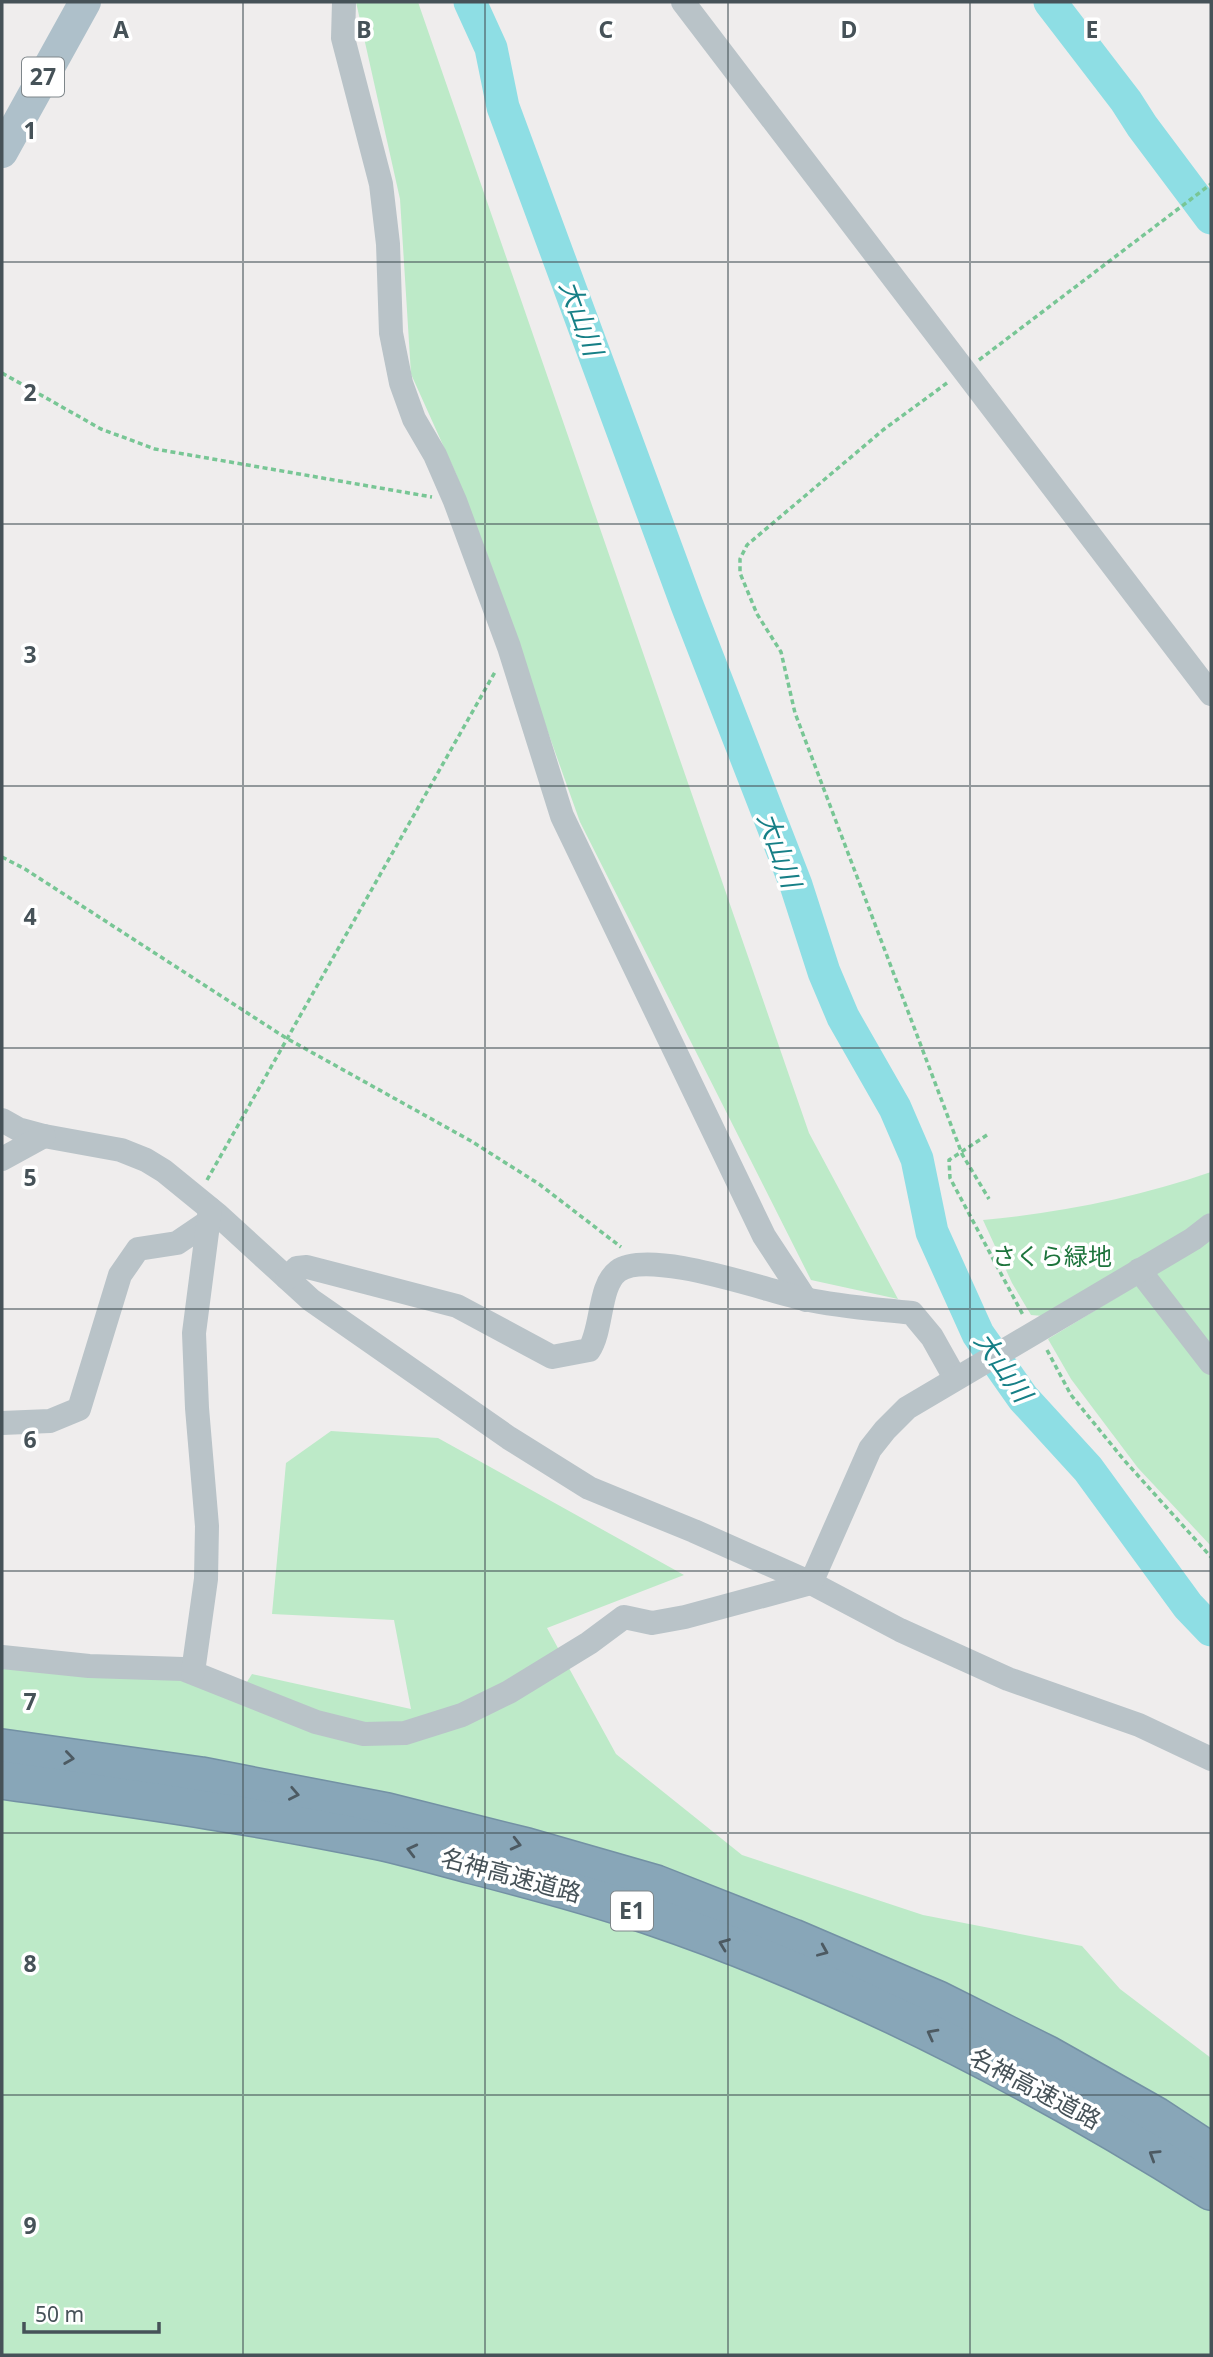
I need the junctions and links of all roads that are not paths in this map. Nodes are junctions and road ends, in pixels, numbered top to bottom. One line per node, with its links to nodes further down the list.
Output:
1 (85, 2): 4 (main road, 27)
2 (344, 2): 13 (street)
3 (682, 2): 5 (street)
4 (2, 152)
5 (1211, 694)
6 (2, 1120): 7 (street)
7 (44, 1136): 8 (street); 9 (street)
8 (2, 1159)
9 (205, 1209): 12 (street); 16 (street); 19 (street)
10 (1211, 1224): 11 (street)
11 (1139, 1270): 14 (street); 15 (street)
12 (287, 1278): 13 (street); 17 (street)
13 (806, 1300): 15 (street)
14 (1211, 1363)
15 (957, 1377): 17 (street)
16 (2, 1423)
17 (811, 1583): 19 (street); 21 (street)
18 (2, 1657): 19 (street)
19 (193, 1672)
20 (2, 1748): 23 (highway, 名神高速道路 / E1, one-way to 23)
21 (1211, 1759)
22 (2, 1780): 24 (highway, 名神高速道路 / E1, one-way to 22)
23 (1211, 2152)
24 (1211, 2191)

